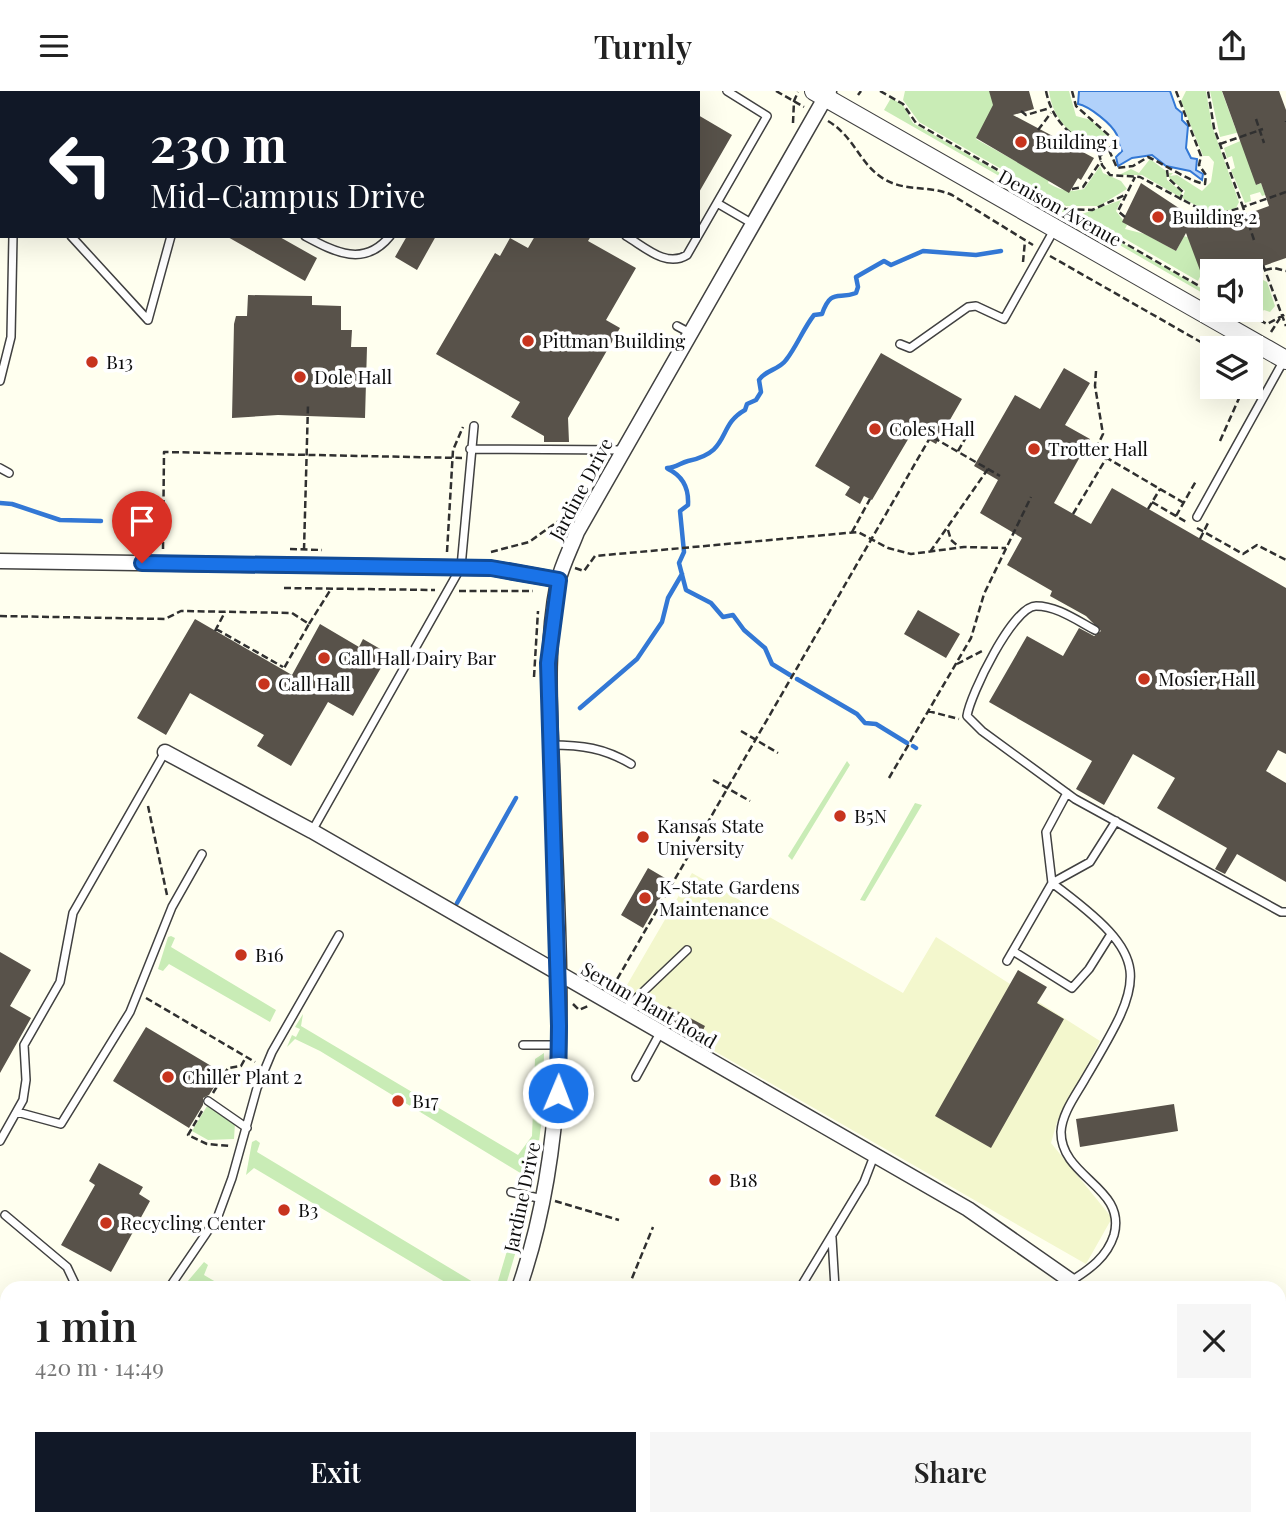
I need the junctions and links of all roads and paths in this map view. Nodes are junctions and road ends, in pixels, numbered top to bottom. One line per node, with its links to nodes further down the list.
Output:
1 (727, 91): 32 (lane)
2 (776, 91): 12 (path)
3 (861, 91): 11 (path)
4 (1046, 91): 13 (path)
5 (1072, 91): 24 (path)
6 (1176, 91): 26 (path)
7 (1208, 91): 22 (path)
8 (798, 92): 12 (path)
9 (882, 92): 34 (path)
10 (823, 93): 15 (street, Jardine Drive); 37 (street, Denison Avenue)
11 (858, 95)
12 (794, 101): 15 (path); 17 (path)
13 (1051, 110): 14 (path); 18 (path); 20 (path)
14 (1021, 111)
15 (816, 114): 36 (street, Jardine Drive); 47 (path)
16 (1256, 119): 19 (path)
17 (793, 123)
18 (1038, 129)
19 (1262, 130): 21 (path); 22 (path)
20 (1075, 139): 23 (path); 25 (path)
21 (1264, 143)
22 (1220, 144): 33 (path)
23 (1072, 145)
24 (1109, 150): 25 (path); 26 (path)
25 (1100, 158): 27 (path); 28 (path)
26 (1167, 170): 31 (path)
27 (1135, 177): 30 (path); 31 (path)
28 (1072, 189)
29 (1286, 192): 33 (path)
30 (1125, 195): 34 (path); 35 (path)
31 (1180, 200): 33 (path)
32 (717, 203): 36 (lane); 38 (lane)
33 (1243, 207): 46 (path)
34 (1064, 208): 51 (path)
35 (1125, 217)
36 (753, 223): 70 (street, Jardine Drive)
37 (1054, 229): 48 (lane); 58 (street, Denison Avenue)
38 (700, 232)
39 (13, 238): 60 (lane)
40 (73, 238): 41 (lane)
41 (170, 238)
42 (309, 238): 43 (lane)
43 (388, 238)
44 (629, 238): 45 (lane)
45 (697, 238)
46 (1254, 240)
47 (1025, 241): 48 (path); 50 (path)
48 (1042, 251): 56 (path); 57 (lane)
49 (1286, 271): 52 (path)
50 (1017, 272)
51 (1200, 286)
52 (1284, 315): 53 (path); 54 (path); 55 (path)
53 (1263, 322)
54 (1286, 325)
55 (1271, 332)
56 (1200, 341)
57 (900, 344)
58 (1286, 359): 92 (lane)
59 (1096, 371): 74 (path)
60 (0, 381)
61 (1239, 399): 68 (path)
62 (308, 405): 72 (path)
63 (466, 421): 73 (path)
64 (969, 423): 71 (path)
65 (474, 426): 69 (lane)
66 (915, 427): 67 (path)
67 (931, 436): 71 (path); 99 (path)
68 (1220, 441)
69 (470, 449): 70 (lane); 75 (lane)
70 (623, 450): 112 (street, Jardine Drive)
71 (957, 451): 77 (path)
72 (308, 453): 73 (path); 102 (path); 110 (path)
73 (453, 455): 75 (path); 104 (path)
74 (1107, 457): 82 (path); 90 (path)
75 (469, 460): 111 (lane)
76 (0, 468): 78 (lane)
77 (988, 469): 79 (path); 95 (path)
78 (9, 473)
79 (1000, 476)
80 (588, 481): 89 (path)
81 (1196, 481): 87 (path)
82 (1160, 489): 86 (path); 87 (path)
83 (1031, 498): 101 (path)
84 (870, 499): 96 (path)
85 (144, 501): 109 (lane)
86 (1152, 502): 88 (path); 91 (path)
87 (1184, 503): 91 (path)
88 (1148, 509)
89 (569, 513): 94 (path); 105 (path)
90 (1073, 514)
91 (1176, 516): 97 (path)
92 (1197, 517)
93 (1208, 523): 97 (path)
94 (564, 525)
95 (947, 528): 100 (path); 106 (path)
96 (852, 532): 99 (path); 103 (path)
97 (1203, 532): 98 (path); 107 (path)
98 (1200, 539)
99 (873, 541): 106 (path); 127 (path)
100 (959, 547): 101 (path); 106 (path)
101 (1006, 548): 122 (path)
102 (163, 549)
103 (661, 551)
104 (447, 552)
105 (491, 552)
106 (930, 552)
107 (1286, 560)
108 (0, 561): 109 (street)
109 (142, 563): 110 (street)
110 (305, 565): 111 (street); 114 (path)
111 (461, 567): 112 (street); 116 (lane)
112 (549, 583): 116 (path); 123 (path); 128 (street, Jardine Drive)
113 (284, 588): 114 (path)
114 (305, 588): 115 (path)
115 (331, 589): 116 (path); 119 (path)
116 (448, 590): 139 (lane)
117 (225, 612): 118 (path); 119 (path); 119 (path)
118 (0, 616)
119 (309, 624)
120 (1094, 631): 121 (lane)
121 (1004, 639): 122 (path); 125 (lane)
122 (954, 666): 124 (path)
123 (534, 682)
124 (928, 711): 125 (path); 132 (path)
125 (971, 720): 135 (lane)
126 (741, 731): 127 (path)
127 (757, 740): 130 (path); 134 (path)
128 (551, 745): 131 (lane); 149 (street, Jardine Drive)
129 (165, 752): 139 (street, Serum Plant Road); 160 (lane)
130 (778, 753)
131 (631, 764)
132 (889, 778)
133 (713, 780): 134 (path)
134 (727, 787): 136 (path); 152 (path)
135 (1067, 793): 138 (lane); 141 (lane)
136 (750, 801)
137 (147, 802): 142 (path)
138 (1116, 821): 141 (lane); 143 (lane)
139 (312, 831): 149 (street, Serum Plant Road)
140 (202, 854): 151 (lane)
141 (1052, 883): 144 (lane); 147 (lane)
142 (166, 893)
143 (1286, 912)
144 (1111, 934): 147 (lane); 177 (lane)
145 (339, 935): 161 (lane)
146 (687, 950): 153 (lane)
147 (1013, 951): 148 (lane)
148 (1007, 961)
149 (558, 975): 150 (street, Jardine Drive); 152 (street, Serum Plant Road)
150 (559, 990): 152 (path); 156 (street, Jardine Drive)
151 (138, 993): 157 (path); 160 (lane)
152 (600, 1004): 153 (street, Serum Plant Road)
153 (622, 1011): 154 (street, Serum Plant Road)
154 (660, 1033): 158 (lane); 164 (street, Serum Plant Road)
155 (523, 1045): 156 (lane)
156 (559, 1045): 166 (street, Jardine Drive)
157 (259, 1064)
158 (636, 1077)
159 (208, 1101): 161 (lane)
160 (17, 1112): 162 (lane)
161 (243, 1126): 163 (path); 172 (lane)
162 (0, 1141)
163 (233, 1151)
164 (874, 1156): 170 (lane); 177 (street, Serum Plant Road)
165 (511, 1192): 166 (lane)
166 (544, 1199): 168 (path); 173 (street, Jardine Drive)
167 (5, 1216): 171 (lane)
168 (619, 1220)
169 (653, 1227): 174 (path)
170 (832, 1238): 175 (lane); 176 (lane)
171 (73, 1281)
172 (174, 1281)
173 (521, 1281)
174 (631, 1281)
175 (804, 1281)
176 (835, 1281)
177 (1071, 1281)

